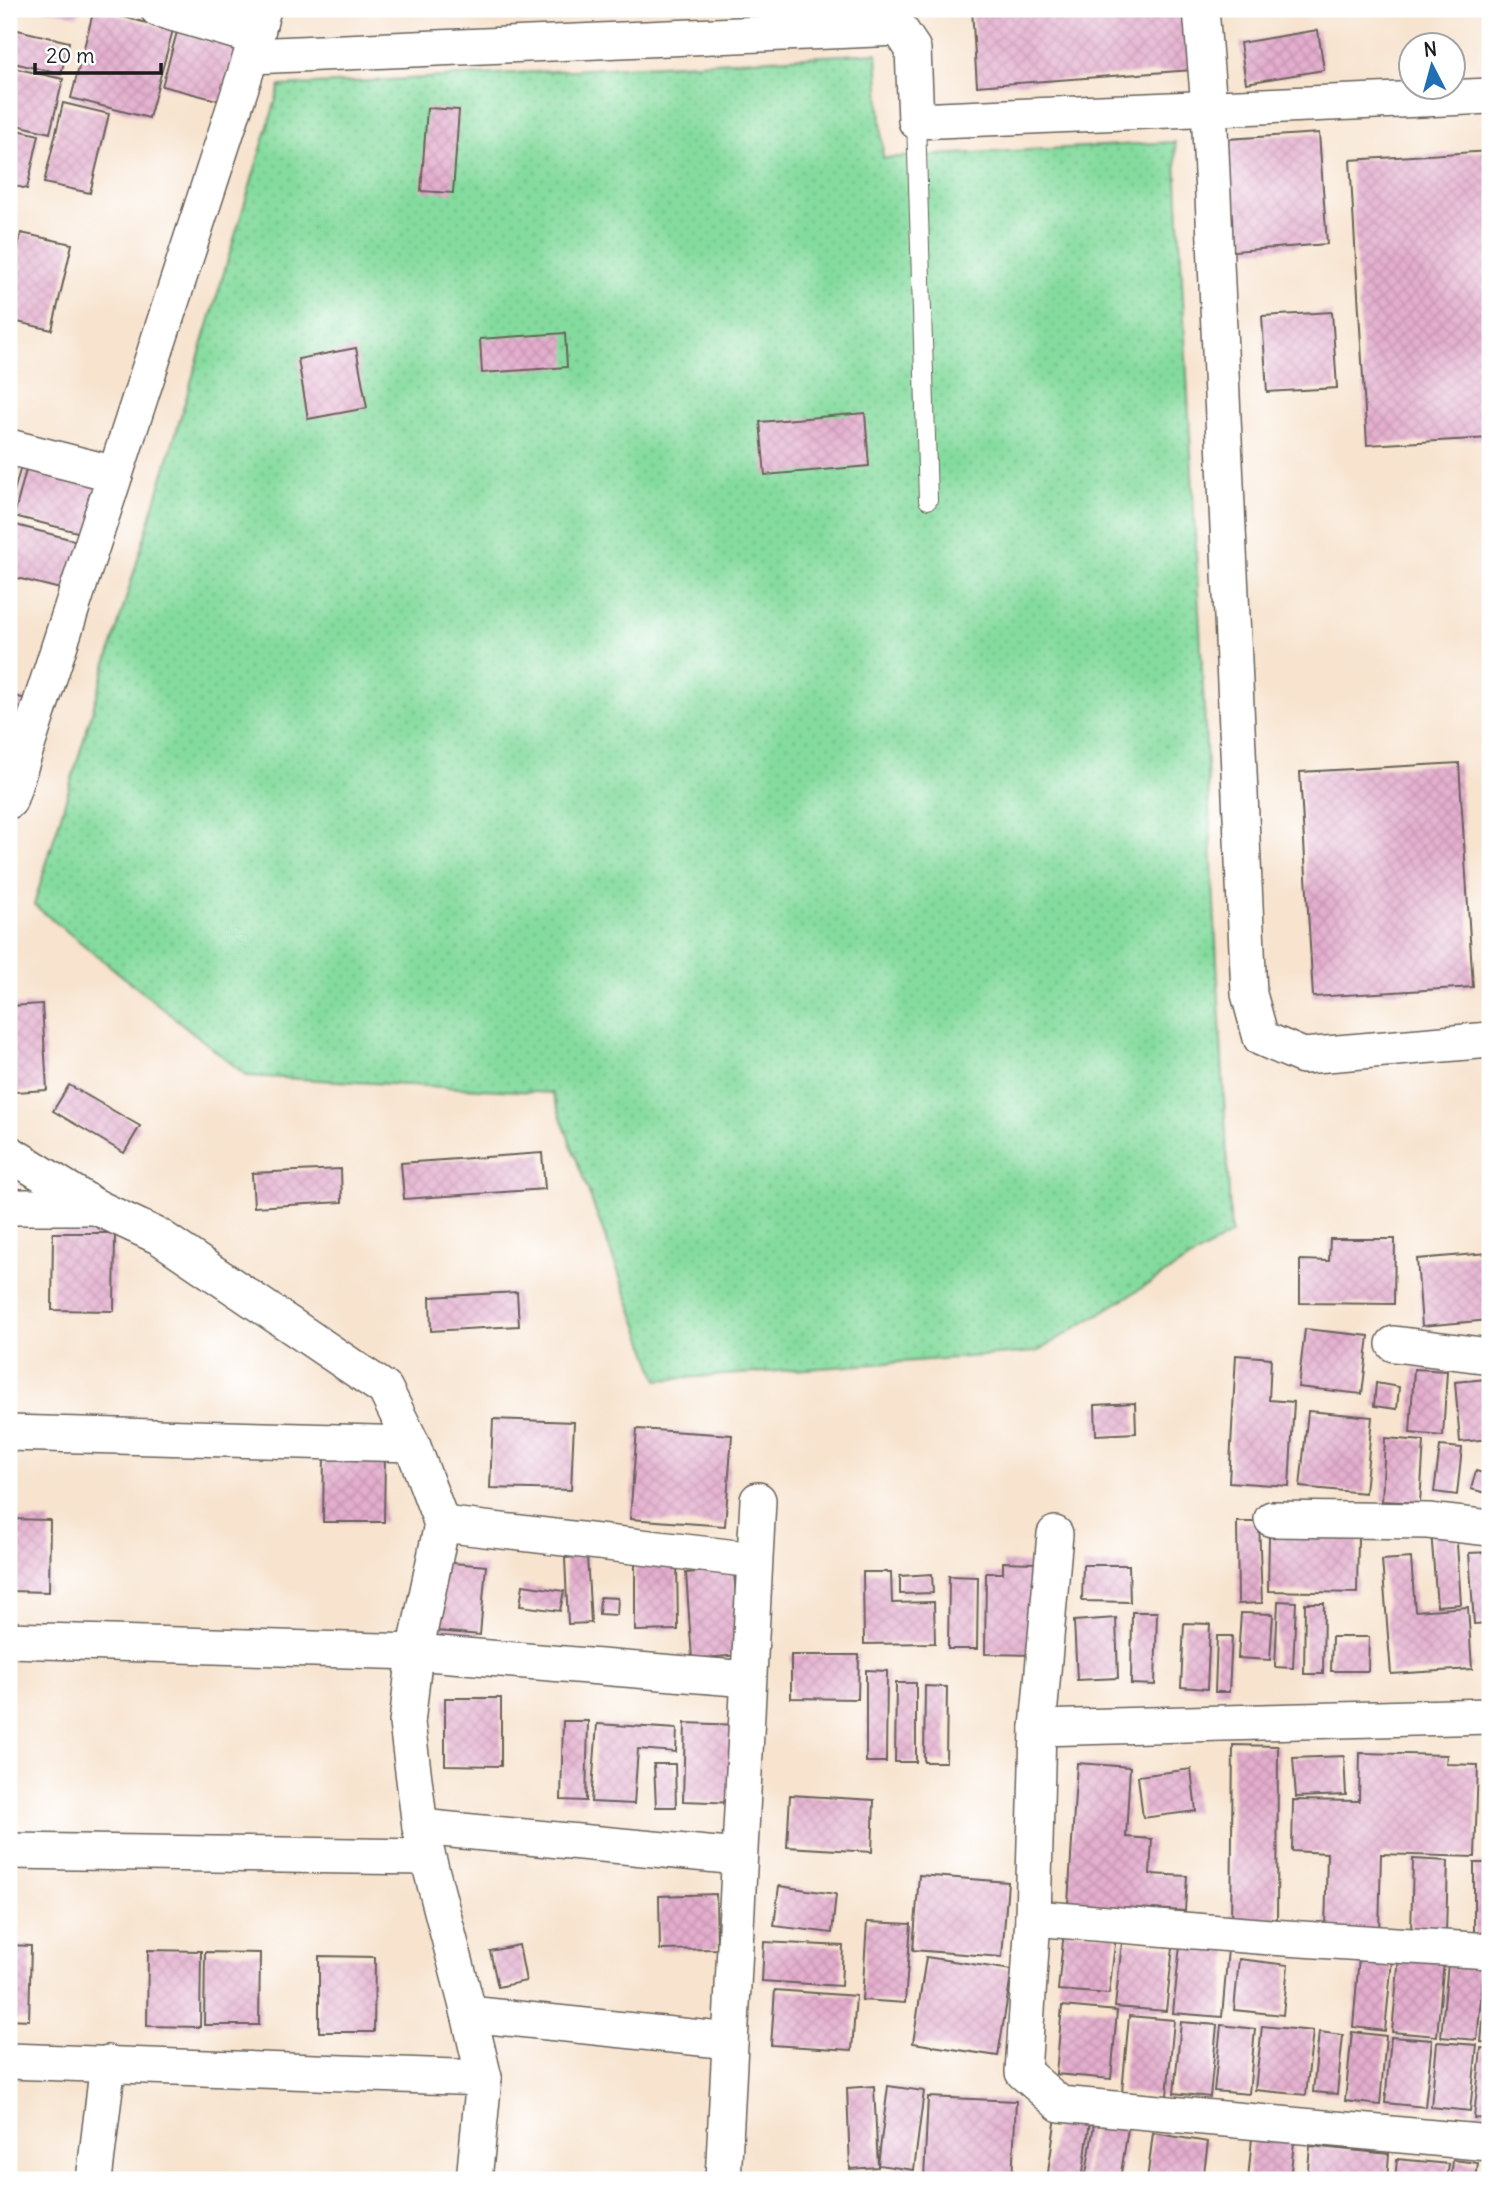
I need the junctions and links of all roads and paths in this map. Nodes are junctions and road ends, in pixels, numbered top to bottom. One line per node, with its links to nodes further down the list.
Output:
1 (158, 9): 3 (street)
2 (1201, 9): 5 (street)
3 (256, 34): 6 (street); 8 (street)
4 (1490, 96): 5 (street)
5 (1209, 107): 6 (street); 11 (street)
6 (916, 121): 9 (lane)
7 (9, 447): 8 (street)
8 (115, 474): 10 (street)
9 (928, 500)
10 (9, 801)
11 (1490, 1041)
12 (9, 1153): 14 (street)
13 (9, 1207): 14 (street)
14 (96, 1207): 18 (street)
15 (1394, 1344): 16 (street)
16 (1490, 1356)
17 (9, 1433): 18 (street)
18 (412, 1444): 21 (street)
19 (758, 1500): 24 (street)
20 (1272, 1519): 22 (street)
21 (442, 1524): 24 (street); 26 (street)
22 (1490, 1528)
23 (1055, 1534): 29 (street)
24 (754, 1560): 27 (street)
25 (9, 1640): 26 (street)
26 (415, 1652): 27 (street); 30 (street)
27 (748, 1679): 32 (street)
28 (1490, 1716): 29 (street)
29 (1038, 1728): 33 (street)
30 (423, 1842): 31 (street); 32 (street); 35 (street)
31 (9, 1852)
32 (739, 1857): 36 (street)
33 (1033, 1918): 34 (street); 40 (street)
34 (1490, 1951)
35 (469, 2014): 36 (street); 39 (street)
36 (730, 2041): 43 (street)
37 (9, 2061): 38 (street)
38 (108, 2063): 39 (street); 41 (street)
39 (484, 2078): 42 (street)
40 (1490, 2143)
41 (94, 2180)
42 (474, 2180)
43 (723, 2180)

